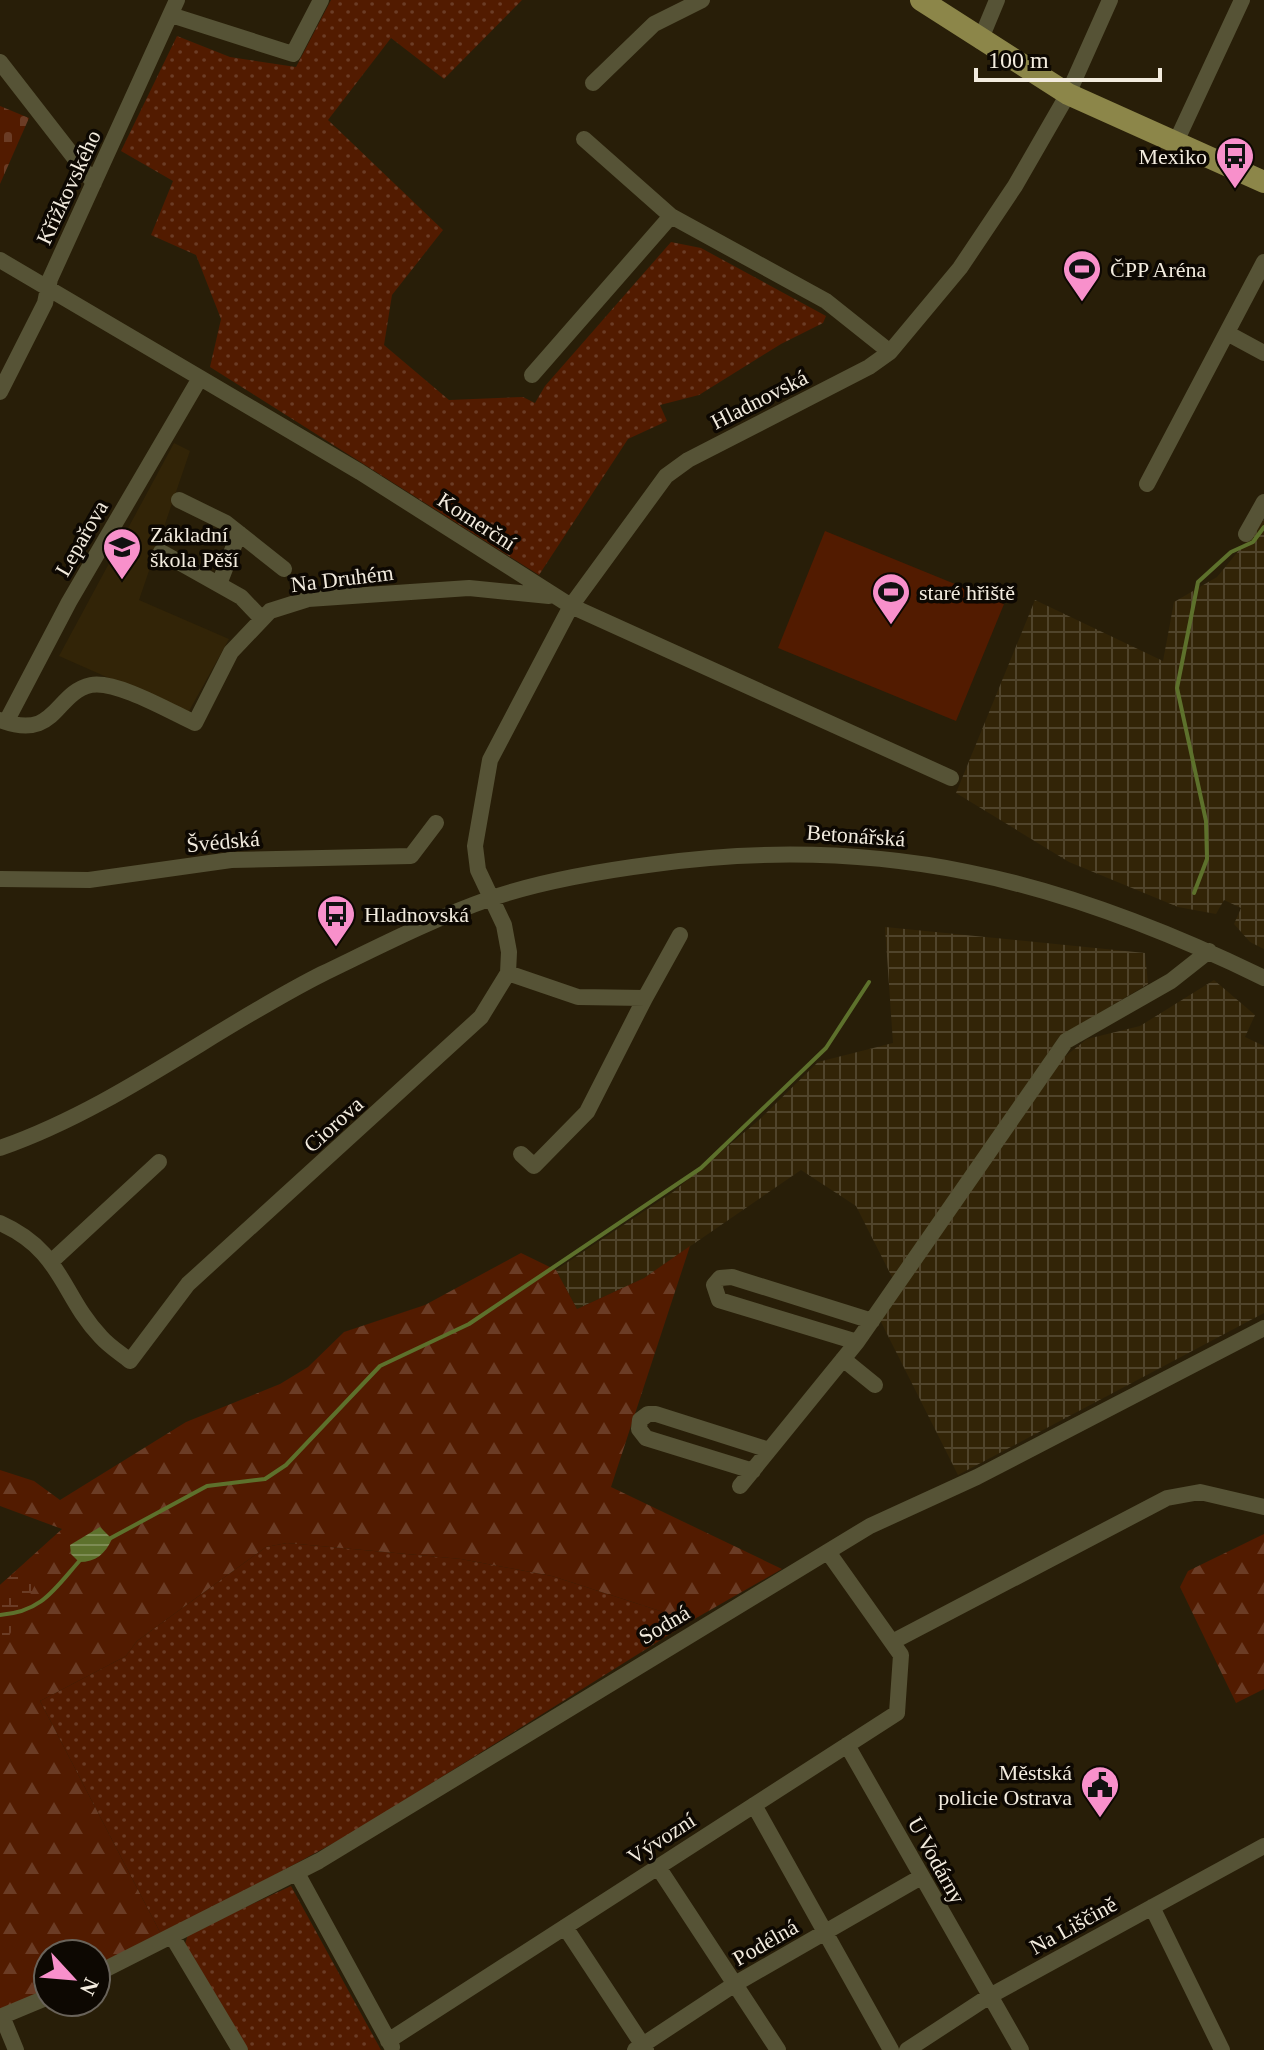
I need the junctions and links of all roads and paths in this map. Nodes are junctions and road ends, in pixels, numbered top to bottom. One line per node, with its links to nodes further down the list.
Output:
1 (321, 0): 7 (street)
2 (702, 0): 10 (street)
3 (921, 0): 8 (main road)
4 (997, 0): 8 (street)
5 (1110, 0): 11 (street, Hladnovská)
6 (1242, 0): 13 (street)
7 (175, 4): 15 (street, Křížkovského)
8 (980, 41): 11 (main road)
9 (0, 62): 15 (street)
10 (593, 83)
11 (1068, 94): 13 (main road); 21 (street, Hladnovská)
12 (584, 139): 16 (street)
13 (1175, 144): 14 (main road)
14 (1264, 182)
15 (94, 183): 19 (street, Křížkovského)
16 (671, 216): 21 (street); 23 (street)
17 (0, 260): 19 (street, Komerční)
18 (1264, 262): 20 (street)
19 (48, 290): 24 (street, Komerční); 25 (street, Křížkovského)
20 (1227, 333): 22 (street); 26 (street)
21 (890, 352): 35 (street, Hladnovská)
22 (1264, 353)
23 (532, 375)
24 (200, 378): 34 (street, Komerční); 37 (street, Lepařova)
25 (0, 392)
26 (1147, 484)
27 (179, 500): 29 (street)
28 (1264, 502): 30 (street)
29 (239, 533): 32 (street); 33 (street)
30 (1246, 534)
31 (161, 552): 33 (street)
32 (284, 569)
33 (219, 584): 36 (street)
34 (555, 597): 35 (street, Komerční); 36 (street, Na Druhém)
35 (571, 606): 38 (street, Komerční); 41 (street, Hladnovská)
36 (262, 619): 37 (street, Na Druhém)
37 (3, 721)
38 (951, 778)
39 (436, 823): 40 (street, Švédská)
40 (0, 879)
41 (489, 899): 43 (street, Betonářská); 44 (street); 47 (street)
42 (680, 935): 46 (street)
43 (1209, 951): 45 (street, Betonářská); 52 (street)
44 (508, 973): 46 (street); 51 (street, Ciorova)
45 (1264, 978)
46 (645, 998): 48 (street)
47 (0, 1148)
48 (521, 1154)
49 (159, 1162): 51 (street)
50 (0, 1223): 51 (street)
51 (52, 1261)
52 (872, 1321): 54 (street); 54 (street)
53 (1264, 1328): 61 (street, Sodná)
54 (857, 1342): 55 (street)
55 (843, 1359): 56 (street); 57 (street)
56 (875, 1385)
57 (769, 1450): 58 (street); 58 (street)
58 (753, 1471): 59 (street)
59 (740, 1486)
60 (1264, 1507): 62 (street)
61 (828, 1552): 62 (street, Vývozní); 67 (street, Sodná)
62 (894, 1641): 63 (street, Vývozní)
63 (847, 1745): 64 (street, Vývozní); 68 (street, U Vodárny)
64 (754, 1805): 66 (street, Vývozní); 71 (street)
65 (1264, 1846): 69 (street, Na Liščině)
66 (658, 1867): 70 (street, Vývozní); 74 (street)
67 (297, 1873): 72 (street, Sodná); 78 (street, Vývozní)
68 (921, 1877): 71 (street, Podélná); 75 (street, U Vodárny)
69 (1152, 1907): 75 (street, Na Liščině); 86 (street)
70 (565, 1927): 78 (street, Vývozní); 79 (street)
71 (824, 1933): 74 (street, Podélná); 83 (street)
72 (173, 1938): 73 (street, Sodná); 80 (street)
73 (112, 1967)
74 (735, 1984): 79 (street, Podélná); 82 (street)
75 (988, 1997): 84 (street, Na Liščině); 85 (street, U Vodárny)
76 (32, 2003): 77 (street)
77 (1, 2016): 81 (street)
78 (391, 2045)
79 (641, 2048)
80 (238, 2049)
81 (16, 2050)
82 (778, 2050)
83 (891, 2050)
84 (907, 2050)
85 (1021, 2050)
86 (1222, 2050)

